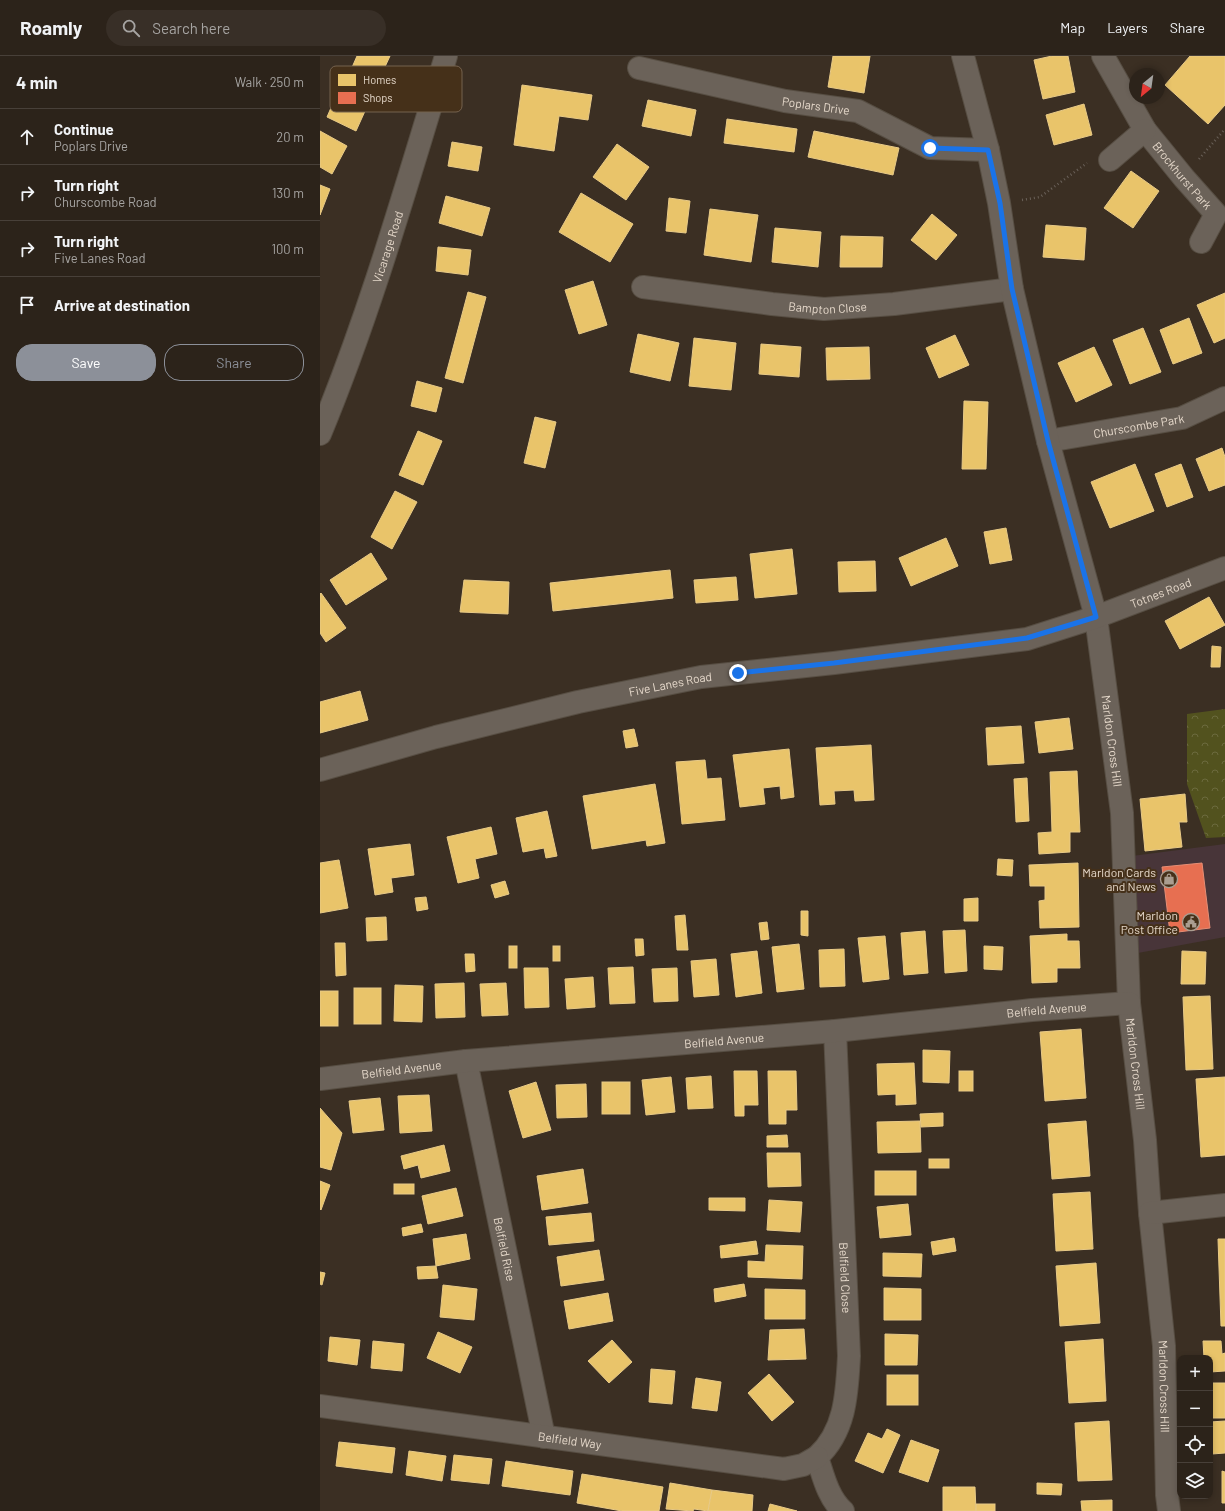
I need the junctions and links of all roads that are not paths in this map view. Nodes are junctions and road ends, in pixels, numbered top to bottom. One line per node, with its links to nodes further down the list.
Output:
1 (446, 56): 4 (street, Vicarage Road)
2 (963, 56): 8 (street, Marldon Cross Hill)
3 (1103, 56): 7 (street, Brockhurst Park)
4 (443, 66)
5 (639, 68): 8 (street, Poplars Drive)
6 (429, 112): 14 (street, Vicarage Road)
7 (1145, 130): 9 (street, Brockhurst Park); 10 (street, Brockhurst Park)
8 (988, 150): 12 (street, Marldon Cross Hill)
9 (1110, 160)
10 (1201, 242)
11 (643, 287): 12 (street, Bampton Close)
12 (1012, 289): 15 (street, Marldon Cross Hill)
13 (1225, 398): 15 (street, Churscombe Park)
14 (320, 434)
15 (1048, 441): 17 (street, Marldon Cross Hill)
16 (1225, 568): 17 (street, Totnes Road)
17 (1096, 617): 18 (street, Five Lanes Road); 19 (street, Marldon Cross Hill)
18 (320, 770)
19 (1129, 1003): 20 (street, Belfield Avenue); 24 (street, Marldon Cross Hill)
20 (835, 1031): 21 (street, Belfield Avenue); 27 (street, Belfield Close)
21 (466, 1061): 22 (street, Belfield Avenue); 26 (street, Belfield Rise)
22 (320, 1079)
23 (1225, 1205): 24 (street)
24 (1150, 1213): 29 (street, Marldon Cross Hill)
25 (320, 1406): 26 (street, Belfield Way)
26 (544, 1437): 27 (street, Belfield Way)
27 (817, 1457): 28 (street)
28 (843, 1511)
29 (1169, 1511)

